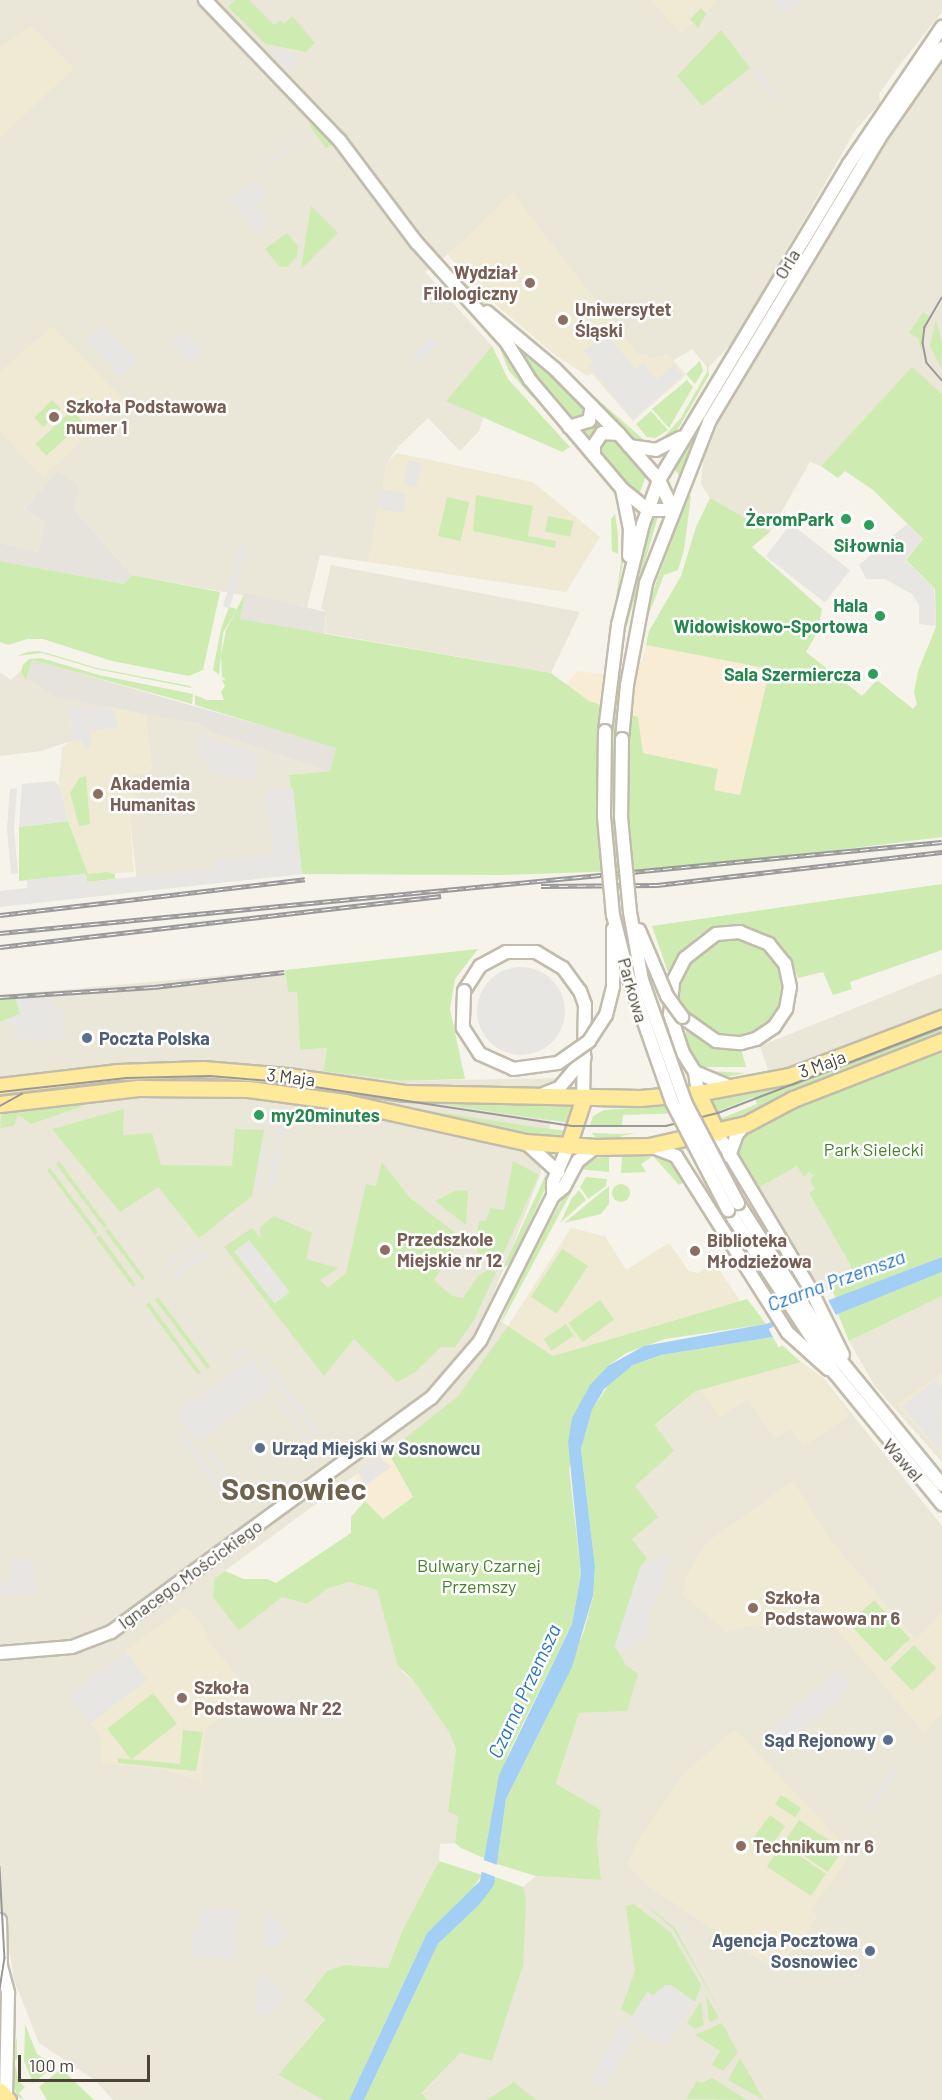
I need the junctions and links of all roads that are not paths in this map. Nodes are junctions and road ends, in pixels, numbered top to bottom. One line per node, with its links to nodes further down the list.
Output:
1 (205, 0): 4 (street)
2 (942, 27): 8 (street, Orla)
3 (942, 48): 14 (street, Orla)
4 (461, 291): 5 (street); 6 (street)
5 (592, 406): 6 (street); 7 (street)
6 (569, 427): 10 (street)
7 (619, 435): 9 (street); 10 (street)
8 (683, 435): 9 (street); 11 (street, Orla)
9 (629, 446): 11 (street)
10 (594, 455): 12 (street)
11 (659, 480): 13 (street, Orla); 14 (street)
12 (622, 489): 13 (street); 15 (street)
13 (648, 510): 14 (street); 15 (street, Parkowa)
14 (673, 510): 16 (street, Parkowa, bridge)
15 (628, 577): 17 (street, Parkowa, bridge)
16 (630, 912): 21 (street, bridge); 37 (street, Parkowa, bridge)
17 (613, 915): 20 (street, bridge); 37 (street, Parkowa, bridge)
18 (942, 1018): 23 (main road, 3 Maja)
19 (942, 1041): 28 (main road, 3 Maja)
20 (586, 1056): 25 (street); 26 (street)
21 (695, 1072): 23 (street); 24 (street)
22 (0, 1086): 25 (main road, 3 Maja)
23 (730, 1087): 24 (main road, 3 Maja)
24 (698, 1093): 26 (main road, 3 Maja); 29 (main road)
25 (536, 1098): 26 (main road, 3 Maja)
26 (582, 1100): 31 (main road)
27 (0, 1104): 30 (main road, 3 Maja)
28 (746, 1124): 29 (main road, 3 Maja); 34 (street)
29 (717, 1133): 32 (main road, 3 Maja); 34 (street)
30 (525, 1142): 31 (main road, 3 Maja); 35 (street)
31 (568, 1146): 33 (main road, 3 Maja); 35 (street, Ignacego Mościckiego)
32 (649, 1146): 33 (main road, 3 Maja); 39 (street)
33 (596, 1147): 36 (street, Ignacego Mościckiego)
34 (729, 1156): 38 (street)
35 (558, 1173): 36 (street, Ignacego Mościckiego)
36 (553, 1196): 43 (street, Ignacego Mościckiego)
37 (733, 1206): 38 (street, Parkowa)
38 (820, 1333): 39 (street, Parkowa); 40 (street, Parkowa)
39 (834, 1372): 40 (street, Parkowa)
40 (871, 1412): 41 (street, Wawel); 42 (street, Wawel)
41 (942, 1485)
42 (942, 1504)
43 (0, 1653)
44 (0, 1920): 45 (street)
45 (1, 1967): 46 (street)
46 (5, 2098)

